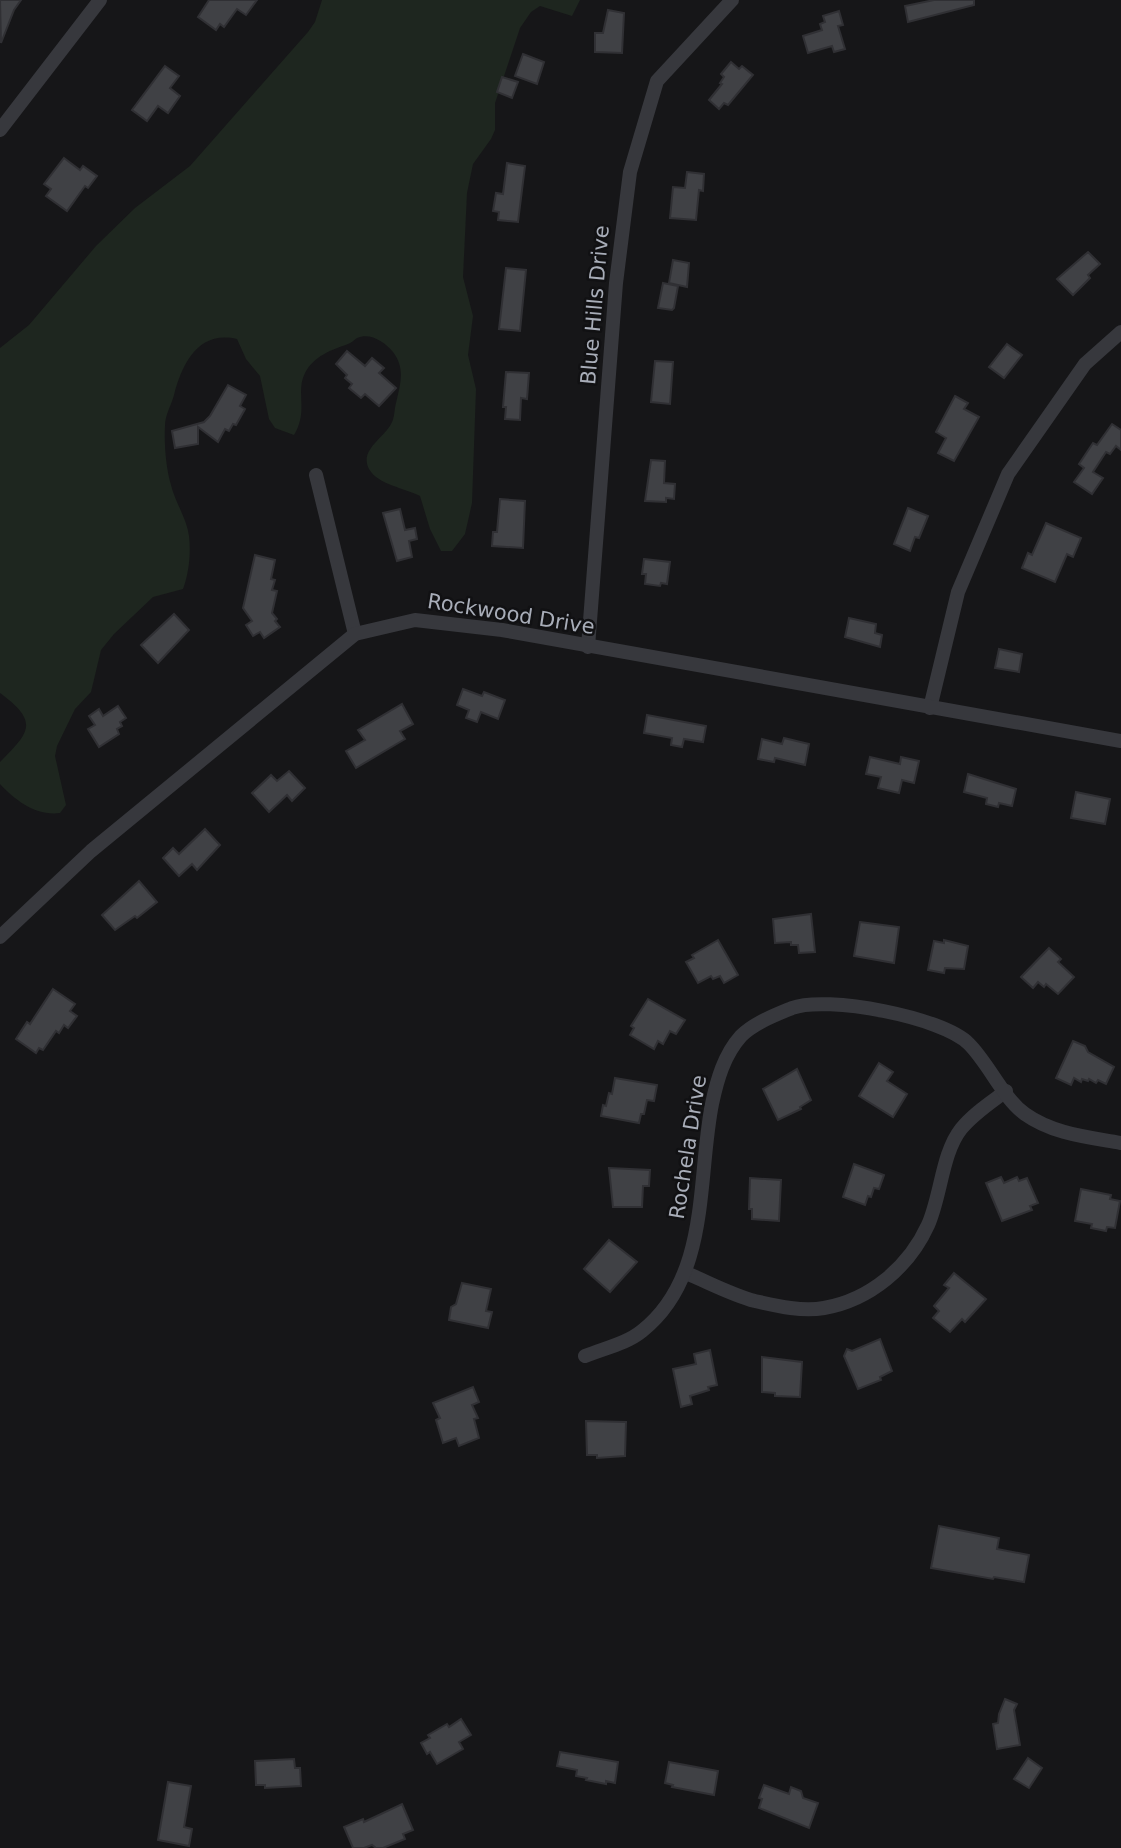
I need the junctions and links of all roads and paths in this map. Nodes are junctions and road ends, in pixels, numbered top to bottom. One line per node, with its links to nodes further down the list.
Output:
1 (100, 0): 3 (street)
2 (732, 0): 7 (street, Blue Hills Drive)
3 (0, 130)
4 (1121, 332): 8 (street)
5 (316, 475): 6 (street)
6 (355, 634): 7 (street, Rockwood Drive); 10 (street, Rockwood Drive)
7 (588, 647): 8 (street, Rockwood Drive)
8 (930, 708): 9 (street, Rockwood Drive)
9 (1121, 741)
10 (0, 937)
11 (1006, 1091): 12 (street, Rochela Drive); 13 (street); 13 (street, Rochela Drive)
12 (1121, 1143)
13 (686, 1273): 14 (street, Rochela Drive)
14 (585, 1356)

